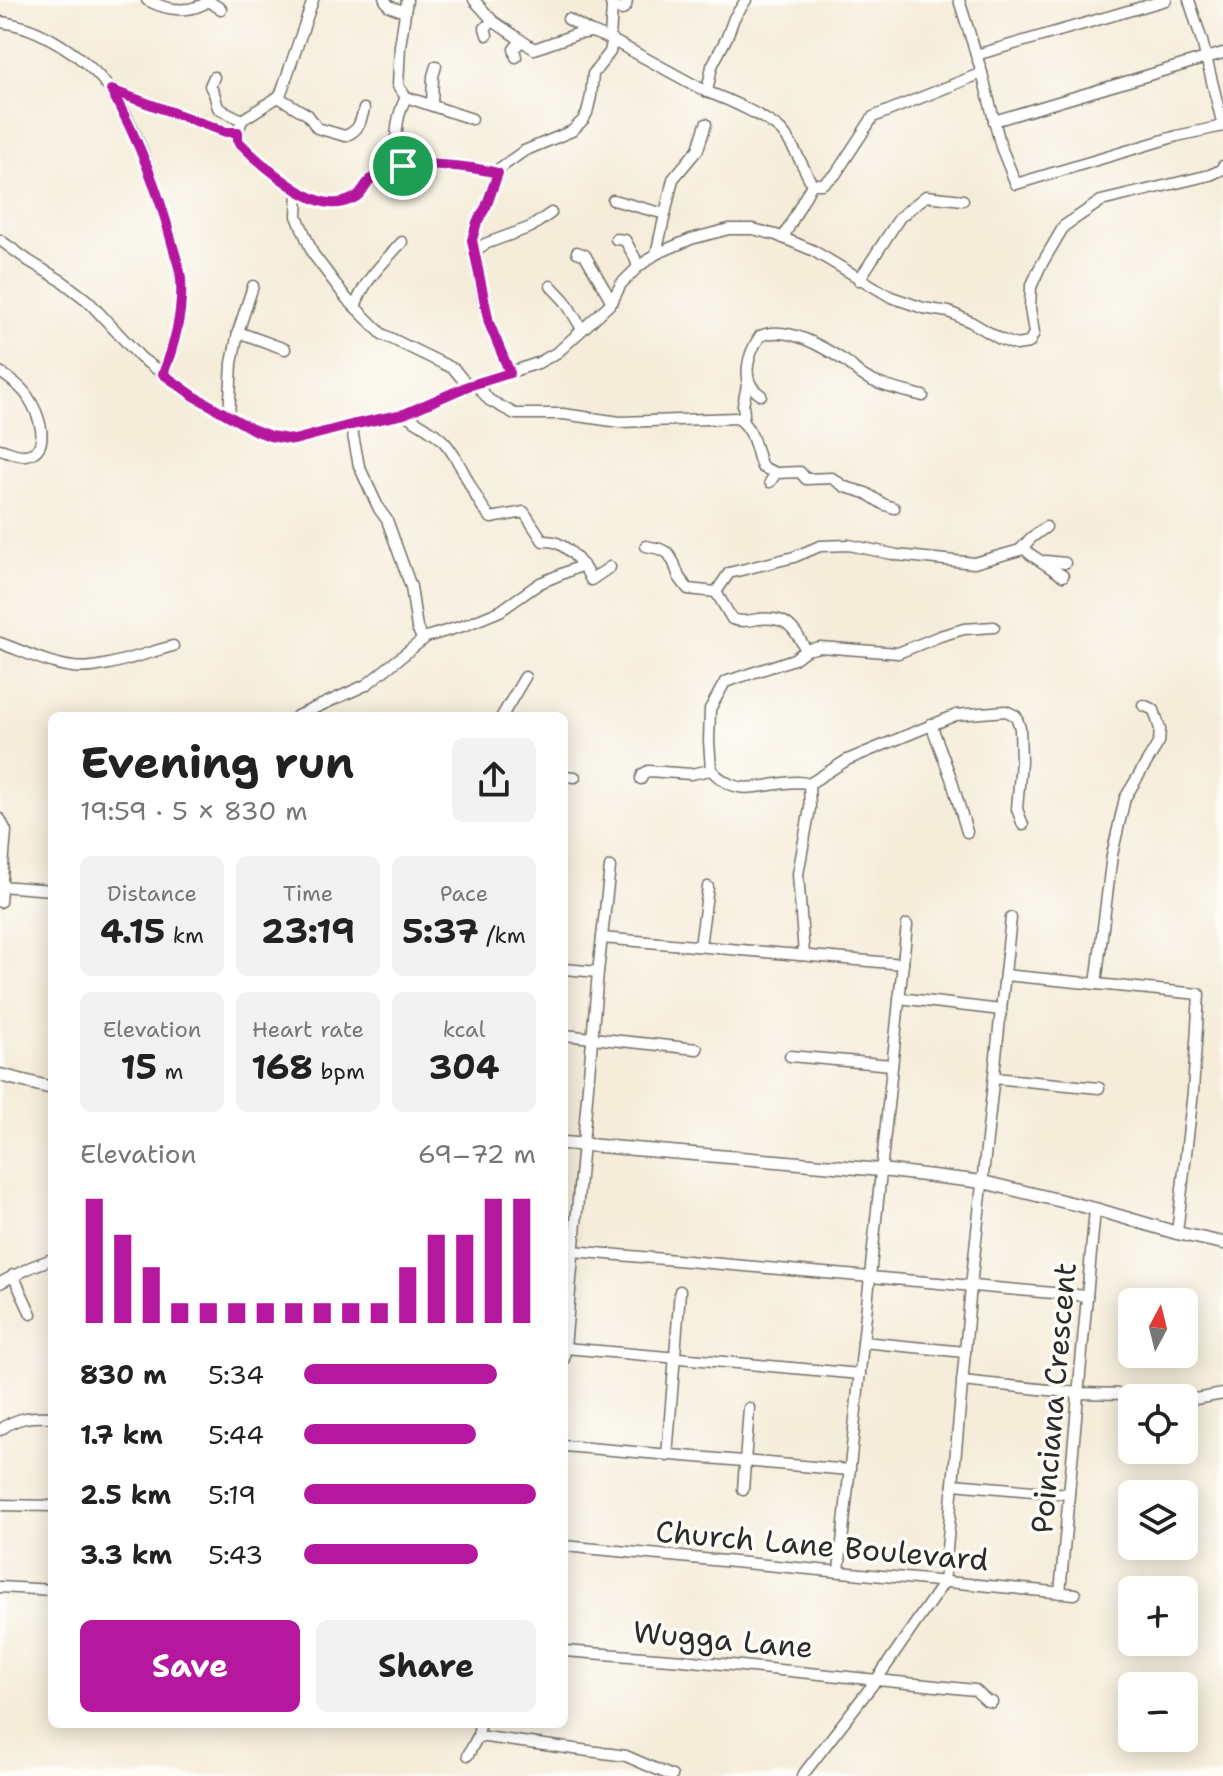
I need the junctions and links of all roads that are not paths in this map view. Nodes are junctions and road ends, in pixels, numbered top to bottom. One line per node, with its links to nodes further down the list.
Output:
1 (147, 0): 11 (street)
2 (313, 0): 31 (street)
3 (385, 0): 14 (street)
4 (407, 0): 14 (street)
5 (474, 0): 16 (street)
6 (627, 0): 12 (street)
7 (746, 0): 30 (street)
8 (959, 0): 23 (street)
9 (1166, 0): 23 (street)
10 (1189, 0): 25 (street)
11 (210, 1): 13 (street)
12 (611, 4): 20 (street)
13 (221, 9)
14 (405, 12): 32 (street)
15 (568, 19): 18 (street)
16 (493, 21): 19 (street); 21 (street)
17 (0, 22): 29 (street)
18 (592, 32): 20 (street); 21 (street)
19 (487, 35)
20 (611, 40): 30 (street); 43 (street)
21 (521, 41): 24 (street)
22 (1223, 53): 25 (street)
23 (976, 55): 27 (street)
24 (516, 57)
25 (1205, 59): 37 (street); 39 (street)
26 (436, 66): 33 (street)
27 (982, 73): 37 (street); 44 (street)
28 (214, 77): 36 (street)
29 (111, 90): 40 (street); 68 (street)
30 (707, 92): 44 (street)
31 (278, 97): 34 (street); 36 (street)
32 (406, 97): 33 (street); 41 (street)
33 (432, 105): 35 (street)
34 (364, 109)
35 (472, 119)
36 (242, 120): 40 (street)
37 (994, 121): 39 (street)
38 (706, 124): 49 (street)
39 (1223, 126)
40 (238, 132): 45 (street)
41 (403, 166): 43 (street); 45 (street)
42 (1223, 166): 58 (street)
43 (498, 173): 54 (street)
44 (812, 184): 50 (street)
45 (298, 191): 62 (street)
46 (613, 200): 49 (street)
47 (963, 200): 58 (street)
48 (551, 213): 54 (street)
49 (665, 214): 56 (street)
50 (783, 238): 56 (street); 58 (street)
51 (616, 239): 57 (street)
52 (0, 240): 68 (street)
53 (402, 242): 62 (street)
54 (473, 252): 67 (street)
55 (577, 252): 61 (street)
56 (656, 254): 57 (street)
57 (638, 267): 61 (street)
58 (859, 280)
59 (253, 286): 64 (street)
60 (551, 286): 63 (street)
61 (612, 302): 63 (street)
62 (355, 307): 70 (street)
63 (582, 329): 67 (street)
64 (238, 332): 65 (street); 74 (street)
65 (285, 349)
66 (0, 372): 77 (street)
67 (510, 373): 70 (street)
68 (163, 374): 74 (street)
69 (748, 379): 71 (street); 72 (street); 75 (street)
70 (472, 385): 73 (street); 75 (street)
71 (761, 395)
72 (923, 396)
73 (404, 414): 76 (street); 84 (street)
74 (229, 416): 76 (street)
75 (742, 420): 78 (street)
76 (351, 425): 89 (street)
77 (0, 449)
78 (894, 508)
79 (1046, 527): 81 (street)
80 (646, 546): 87 (street)
81 (1024, 548): 82 (street); 87 (street)
82 (1039, 560): 83 (street); 86 (street)
83 (1065, 563)
84 (583, 565): 85 (street); 89 (street)
85 (610, 567)
86 (1063, 576)
87 (716, 592): 92 (street)
88 (994, 627): 92 (street)
89 (423, 640): 95 (street)
90 (0, 643): 91 (street)
91 (173, 646)
92 (806, 650): 98 (street)
93 (525, 677): 96 (street)
94 (1143, 705): 118 (street)
95 (306, 712)
96 (504, 712)
97 (931, 724): 100 (street); 102 (street); 103 (street)
98 (711, 770): 99 (street); 100 (street)
99 (641, 779)
100 (809, 784): 113 (street)
101 (0, 819): 105 (street)
102 (1023, 825)
103 (967, 832)
104 (610, 867): 111 (street)
105 (1, 886): 107 (street); 108 (street)
106 (708, 887): 112 (street)
107 (48, 890)
108 (0, 902)
109 (1011, 918): 117 (street)
110 (907, 925): 114 (street)
111 (602, 938): 112 (street); 116 (street)
112 (700, 946): 113 (street)
113 (804, 955): 114 (street)
114 (903, 964): 119 (street)
115 (568, 969): 116 (street)
116 (598, 972): 122 (street)
117 (1005, 975): 118 (street); 120 (street)
118 (1096, 984): 135 (street)
119 (899, 998): 120 (street); 125 (street)
120 (1001, 1010): 127 (street)
121 (568, 1035): 122 (street)
122 (593, 1038): 123 (street); 131 (street)
123 (697, 1049)
124 (790, 1056): 125 (street)
125 (892, 1065): 132 (street)
126 (0, 1075): 128 (street)
127 (994, 1078): 129 (street); 133 (street)
128 (48, 1087)
129 (1099, 1088)
130 (568, 1143): 131 (street)
131 (583, 1144): 132 (street); 137 (street)
132 (881, 1170): 133 (street); 140 (street)
133 (983, 1182): 134 (street); 142 (street)
134 (1095, 1209): 135 (street); 144 (street, Poinciana Crescent)
135 (1177, 1233): 136 (street)
136 (1223, 1243)
137 (573, 1251): 140 (street); 145 (street)
138 (48, 1261): 139 (street)
139 (13, 1275): 141 (street); 146 (street)
140 (870, 1277): 142 (street); 147 (street)
141 (0, 1283)
142 (971, 1286): 144 (street); 149 (street)
143 (680, 1291): 150 (street)
144 (1087, 1296): 153 (street, Poinciana Crescent)
145 (568, 1299)
146 (31, 1314)
147 (863, 1342): 149 (street); 151 (street)
148 (568, 1348): 150 (street)
149 (965, 1352): 152 (street)
150 (674, 1358): 151 (street); 161 (street)
151 (860, 1374): 163 (street)
152 (962, 1381): 153 (street); 164 (street)
153 (1078, 1393): 154 (street); 166 (street, Poinciana Crescent)
154 (1118, 1394)
155 (1223, 1394): 156 (street)
156 (1198, 1398)
157 (749, 1408): 162 (street)
158 (48, 1417): 159 (street)
159 (0, 1430)
160 (568, 1446): 161 (street)
161 (667, 1456): 162 (street)
162 (744, 1461): 163 (street); 165 (street)
163 (850, 1470): 170 (street)
164 (953, 1484): 166 (street); 171 (street)
165 (743, 1490)
166 (1069, 1494): 174 (street, Poinciana Crescent)
167 (0, 1505): 168 (street)
168 (48, 1506)
169 (568, 1546): 170 (street, Church Lane Boulevard)
170 (839, 1571): 171 (street, Church Lane Boulevard)
171 (944, 1582): 174 (street, Church Lane Boulevard); 177 (street)
172 (0, 1587): 173 (street)
173 (48, 1590)
174 (1060, 1593): 175 (street, Church Lane Boulevard)
175 (1075, 1594)
176 (568, 1651): 177 (street, Wugga Lane)
177 (877, 1679): 178 (street, Wugga Lane); 182 (street)
178 (992, 1702)
179 (479, 1730): 180 (street); 181 (street)
180 (468, 1755)
181 (672, 1776)
182 (802, 1776)

